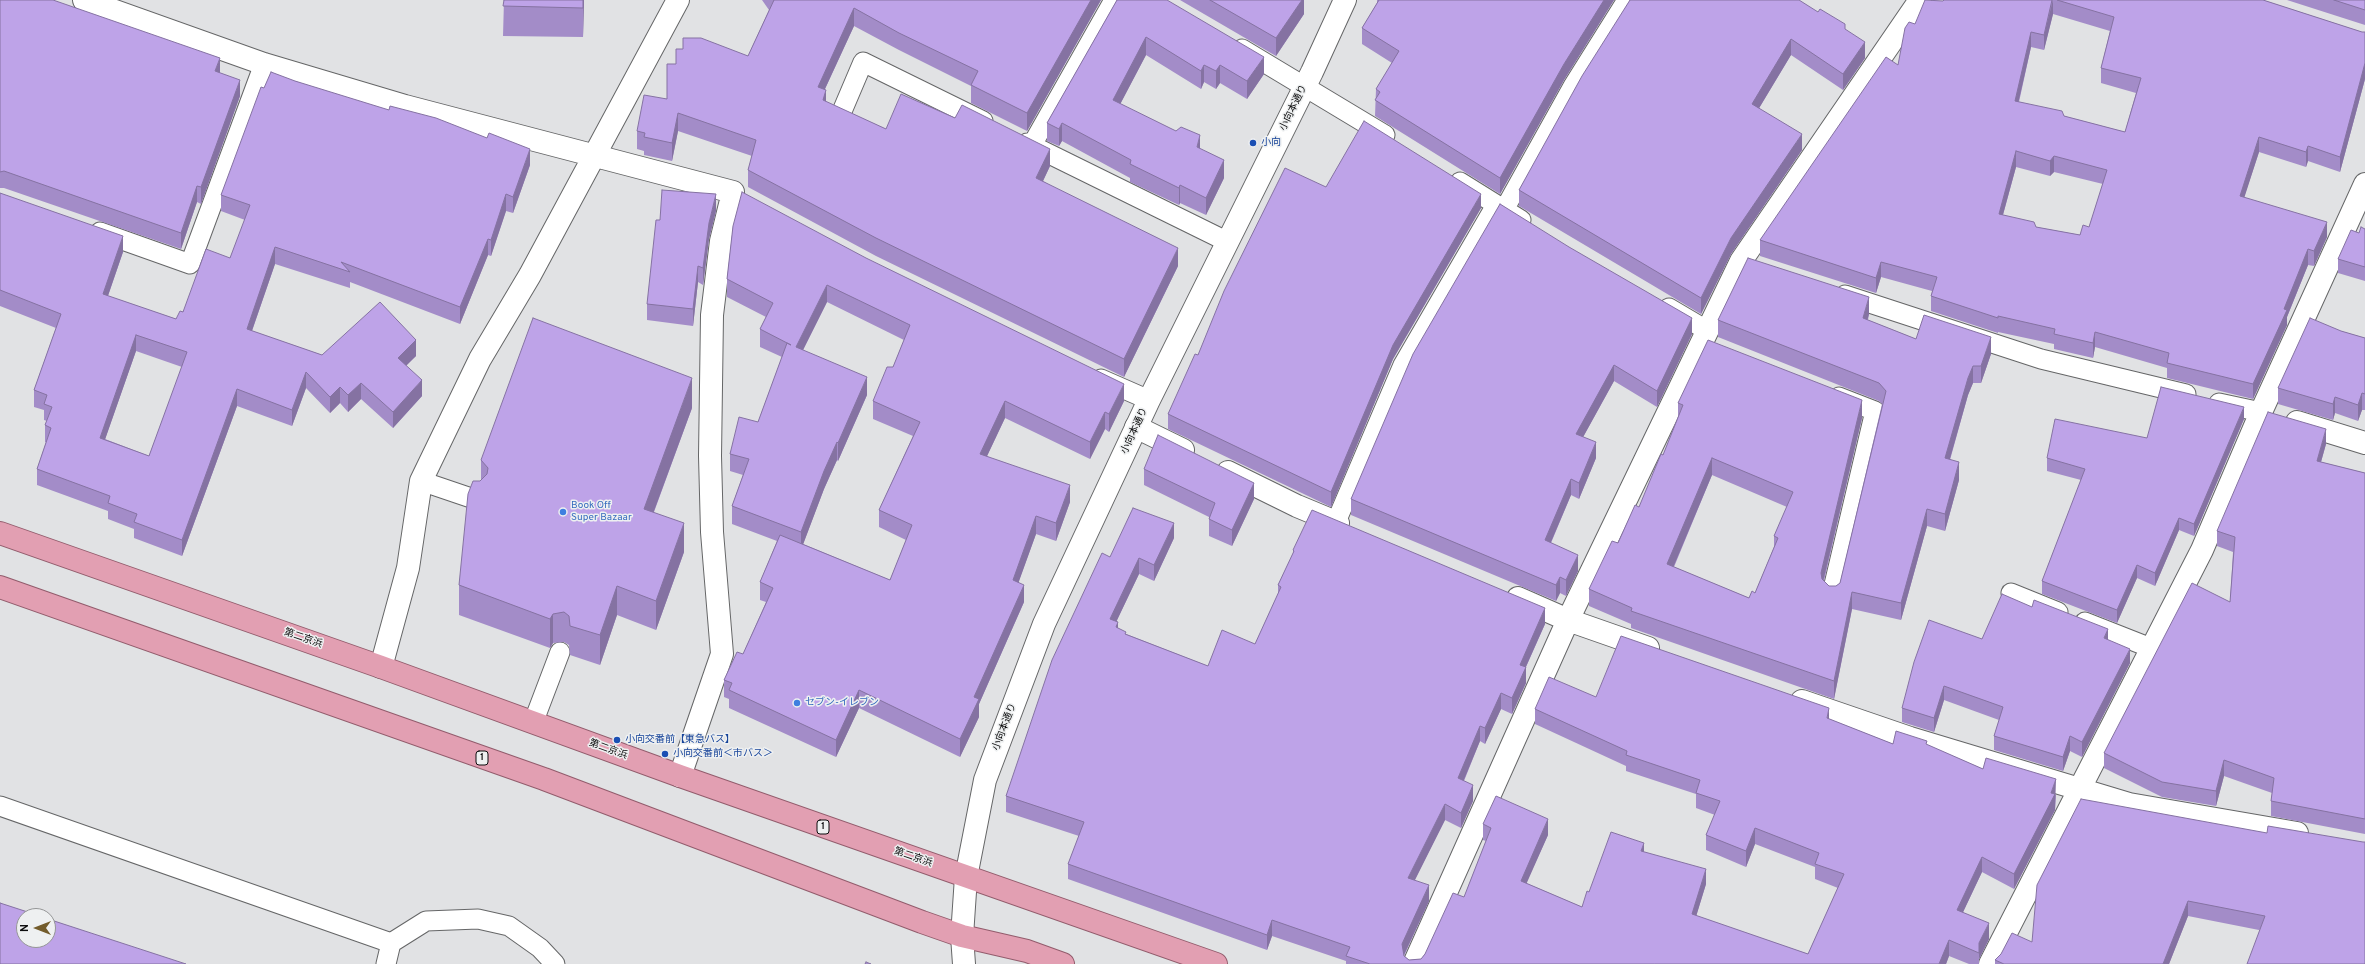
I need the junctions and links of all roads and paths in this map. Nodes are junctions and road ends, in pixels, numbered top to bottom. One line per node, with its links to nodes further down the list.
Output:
1 (84, 0): 8 (street)
2 (678, 0): 13 (street)
3 (1114, 0): 12 (lane)
4 (1345, 0): 9 (street, 小向本通り)
5 (1627, 0): 16 (lane)
6 (1920, 0): 22 (street)
7 (1224, 39): 9 (lane)
8 (264, 64): 13 (street); 17 (lane)
9 (1304, 85): 11 (lane); 19 (street, 小向本通り)
10 (843, 109): 12 (lane)
11 (1397, 143)
12 (1032, 145): 19 (lane)
13 (593, 155): 29 (street); 45 (street)
14 (1443, 172): 16 (lane)
15 (2365, 184): 26 (street)
16 (1500, 207): 18 (lane); 31 (lane)
17 (80, 226)
18 (1536, 230)
19 (1228, 242): 25 (street, 小向本通り)
20 (1831, 291): 26 (lane)
21 (1654, 300): 22 (lane)
22 (1708, 341): 38 (street)
23 (1086, 372): 25 (lane)
24 (1824, 391): 36 (lane)
25 (1149, 400): 27 (street, 小向本通り)
26 (2261, 412): 28 (street); 39 (street)
27 (1136, 427): 31 (street); 49 (street, 小向本通り)
28 (2365, 443)
29 (421, 481): 30 (lane); 42 (street)
30 (477, 500)
31 (1336, 522): 32 (street)
32 (1358, 531)
33 (0, 534): 42 (highway, 第二京浜 / 1)
34 (0, 587): 50 (highway, 1)
35 (1496, 589): 38 (street)
36 (1832, 593)
37 (2011, 593): 39 (lane)
38 (1568, 620): 41 (street); 57 (street)
39 (2151, 648): 46 (street)
40 (560, 652): 44 (lane)
41 (1665, 654)
42 (382, 667): 44 (highway, 第二京浜 / 1)
43 (1784, 695): 46 (street)
44 (533, 724): 45 (highway, 第二京浜 / 1)
45 (680, 776): 49 (highway, 第二京浜 / 1)
46 (2078, 789): 48 (street); 58 (street)
47 (0, 806): 51 (lane)
48 (2318, 837)
49 (966, 877): 50 (street, 小向本通り); 56 (highway, 第二京浜 / 1)
50 (962, 936): 54 (street); 55 (highway, 1)
51 (391, 943): 52 (lane); 53 (lane)
52 (386, 964)
53 (555, 964)
54 (964, 964)
55 (1063, 964)
56 (1216, 964)
57 (1414, 964)
58 (1990, 964)

